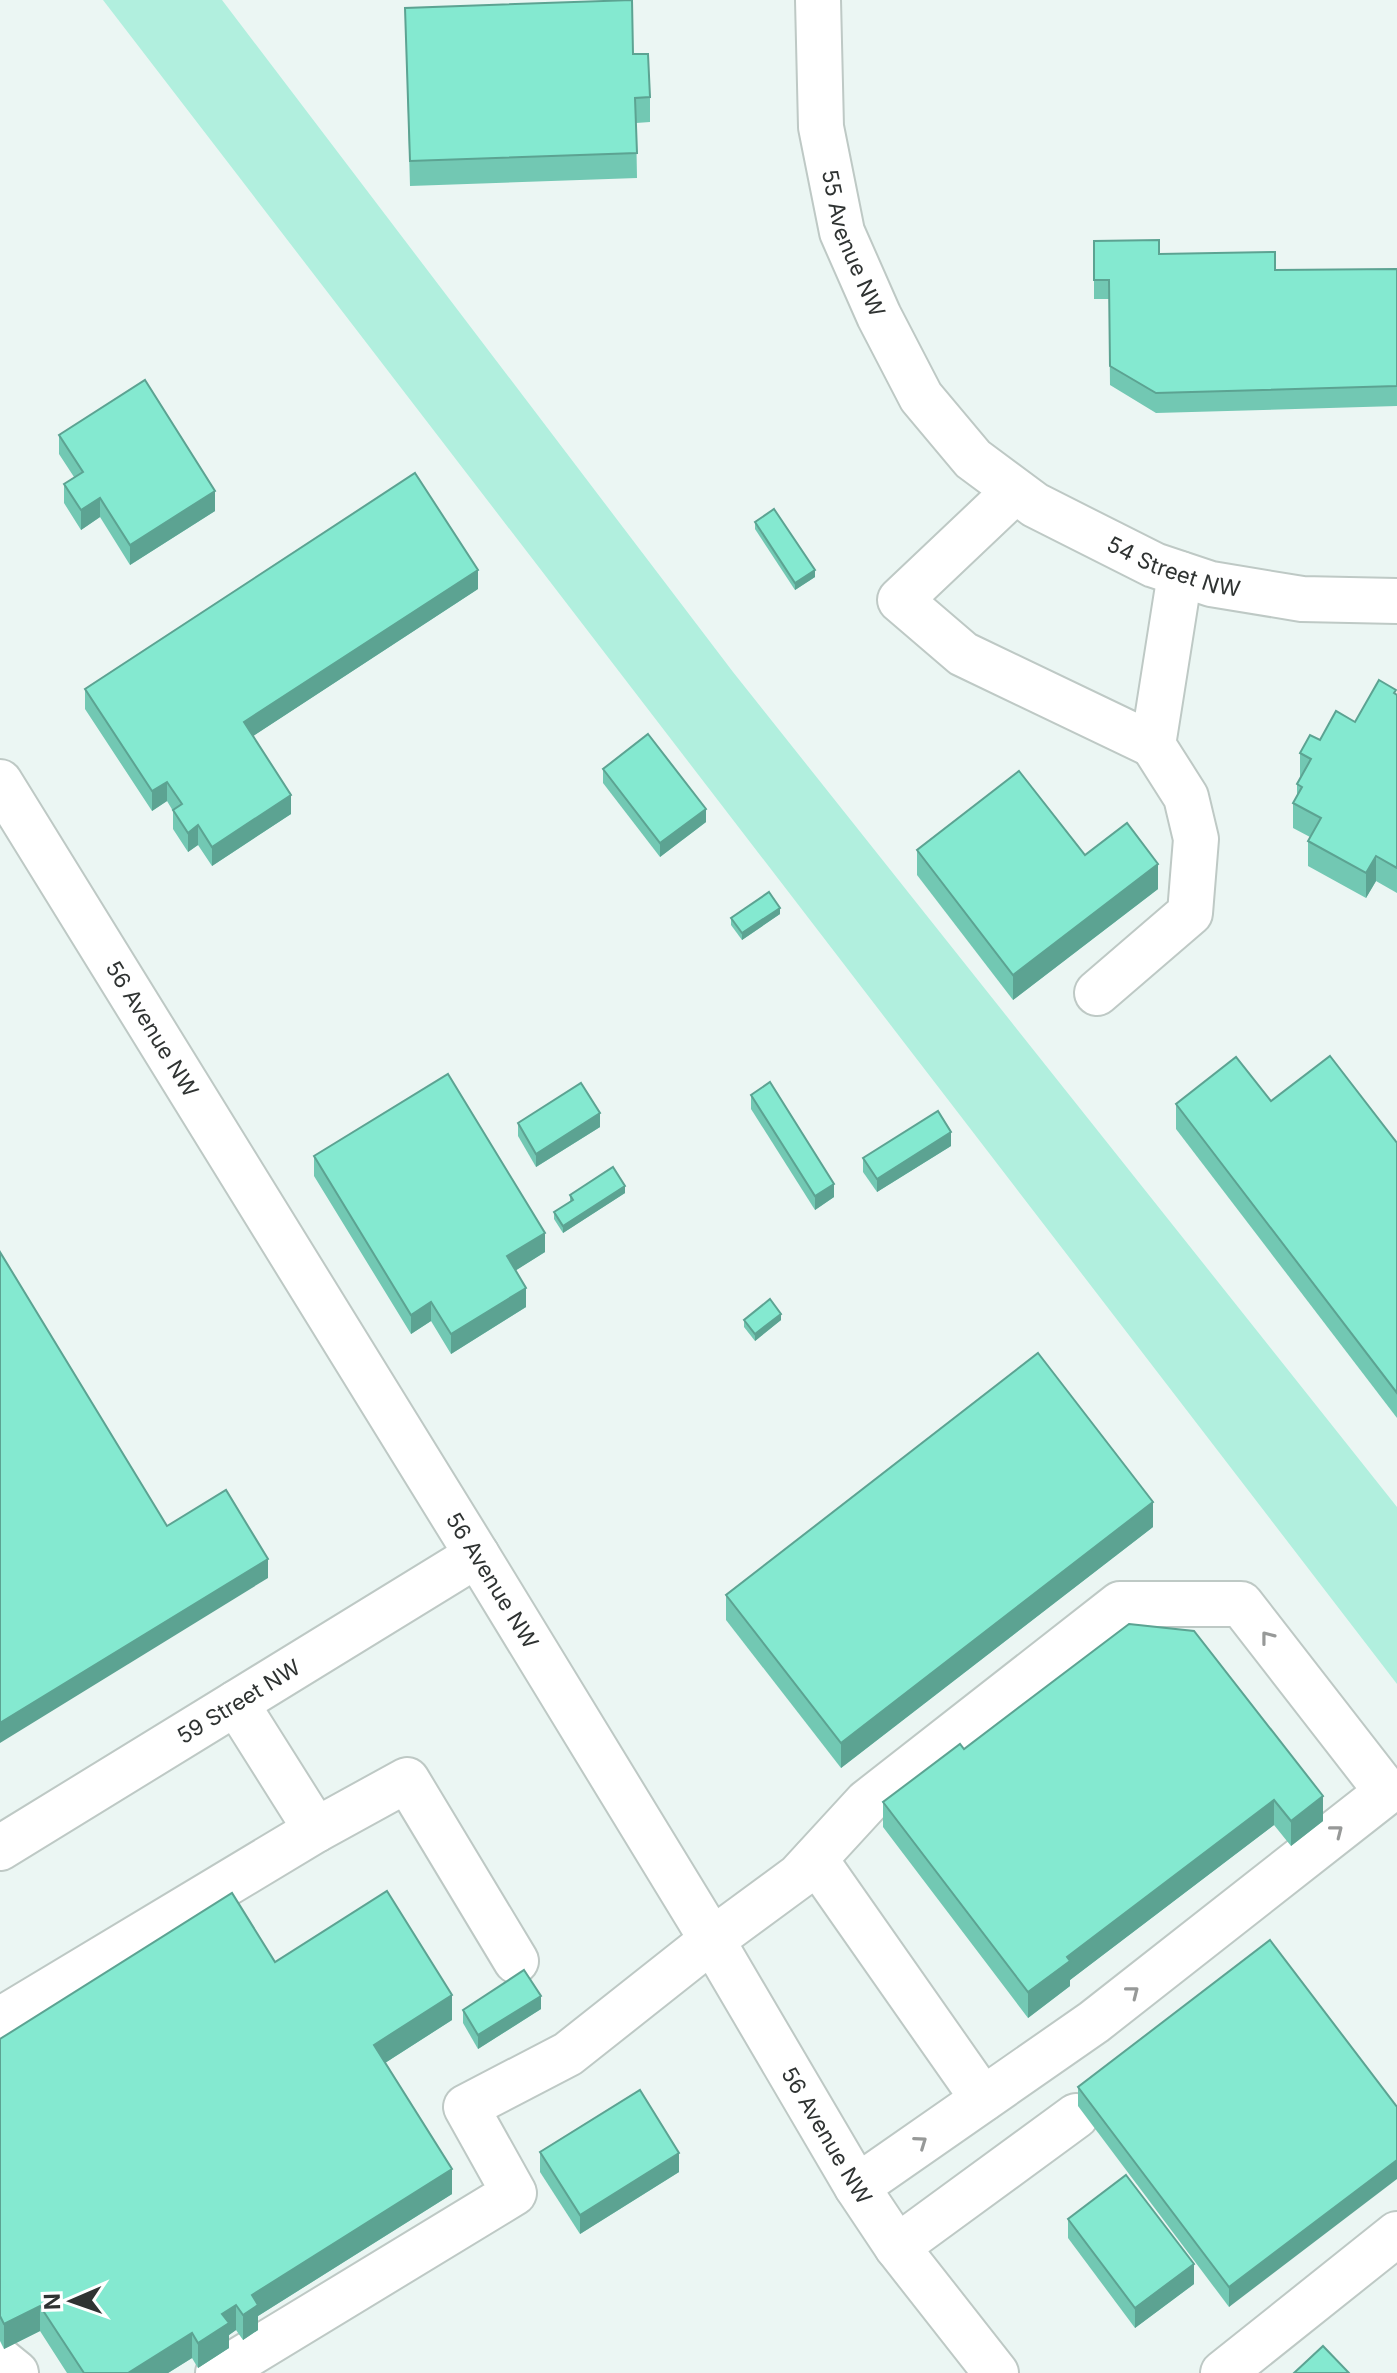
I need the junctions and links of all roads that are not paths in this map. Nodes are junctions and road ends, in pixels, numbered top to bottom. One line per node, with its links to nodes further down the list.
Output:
1 (818, 0): 2 (street, 55 Avenue NW)
2 (973, 459): 3 (street, 54 Street NW)
3 (1015, 491): 4 (street, 54 Street NW); 6 (street)
4 (1180, 574): 5 (street, 54 Street NW); 6 (street)
5 (1397, 601)
6 (1153, 745): 8 (street)
7 (0, 782): 9 (street, 56 Avenue NW)
8 (1097, 993)
9 (477, 1555): 10 (street, 59 Street NW); 14 (street, 56 Avenue NW)
10 (236, 1703): 11 (street); 12 (street, 59 Street NW)
11 (316, 1830): 15 (street); 16 (street)
12 (0, 1848)
13 (815, 1859): 14 (street); 17 (street); 17 (street, one-way to 13)
14 (712, 1940): 19 (street, 56 Avenue NW); 24 (street)
15 (516, 1961)
16 (0, 2020)
17 (983, 2099): 19 (street, one-way to 17)
18 (1076, 2116): 21 (street)
19 (857, 2187): 21 (street, 56 Avenue NW)
20 (1397, 2234): 26 (street)
21 (897, 2247): 25 (street, 56 Avenue NW)
22 (0, 2360): 23 (street)
23 (16, 2373)
24 (218, 2373)
25 (996, 2373)
26 (1223, 2373)

